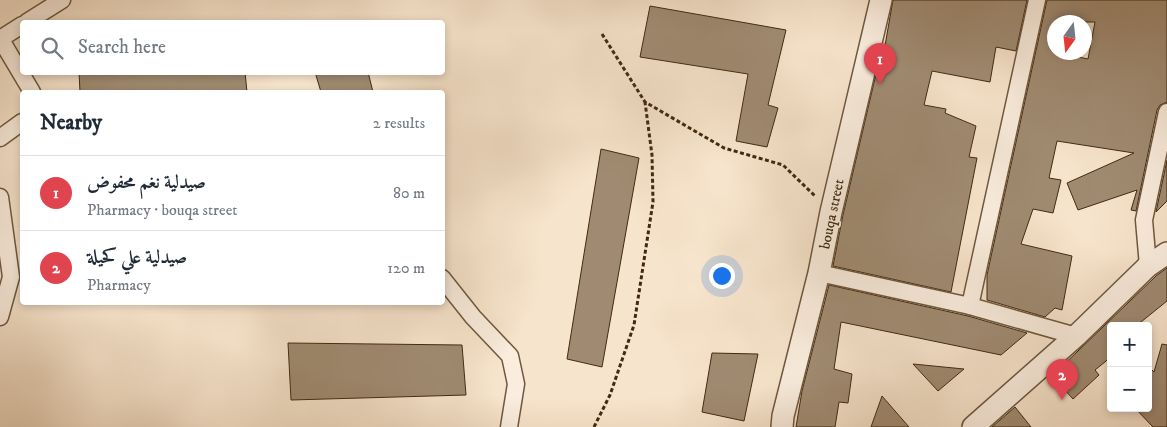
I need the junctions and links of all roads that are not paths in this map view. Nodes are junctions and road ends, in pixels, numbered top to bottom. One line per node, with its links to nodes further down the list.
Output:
1 (62, 0): 4 (street)
2 (881, 0): 16 (street, bouqa street)
3 (1037, 0): 18 (street)
4 (30, 20)
5 (20, 26): 6 (street)
6 (0, 39): 7 (street)
7 (20, 72)
8 (22, 75): 9 (street)
9 (31, 90)
10 (1167, 112): 15 (street)
11 (20, 123): 12 (street)
12 (0, 138)
13 (0, 197): 19 (street)
14 (1167, 252): 15 (street)
15 (1148, 266): 20 (street)
16 (819, 273): 18 (street); 22 (street, bouqa street)
17 (445, 282): 21 (street)
18 (970, 306): 20 (street)
19 (0, 318)
20 (1076, 336): 23 (street)
21 (509, 427)
22 (782, 427)
23 (973, 427)

